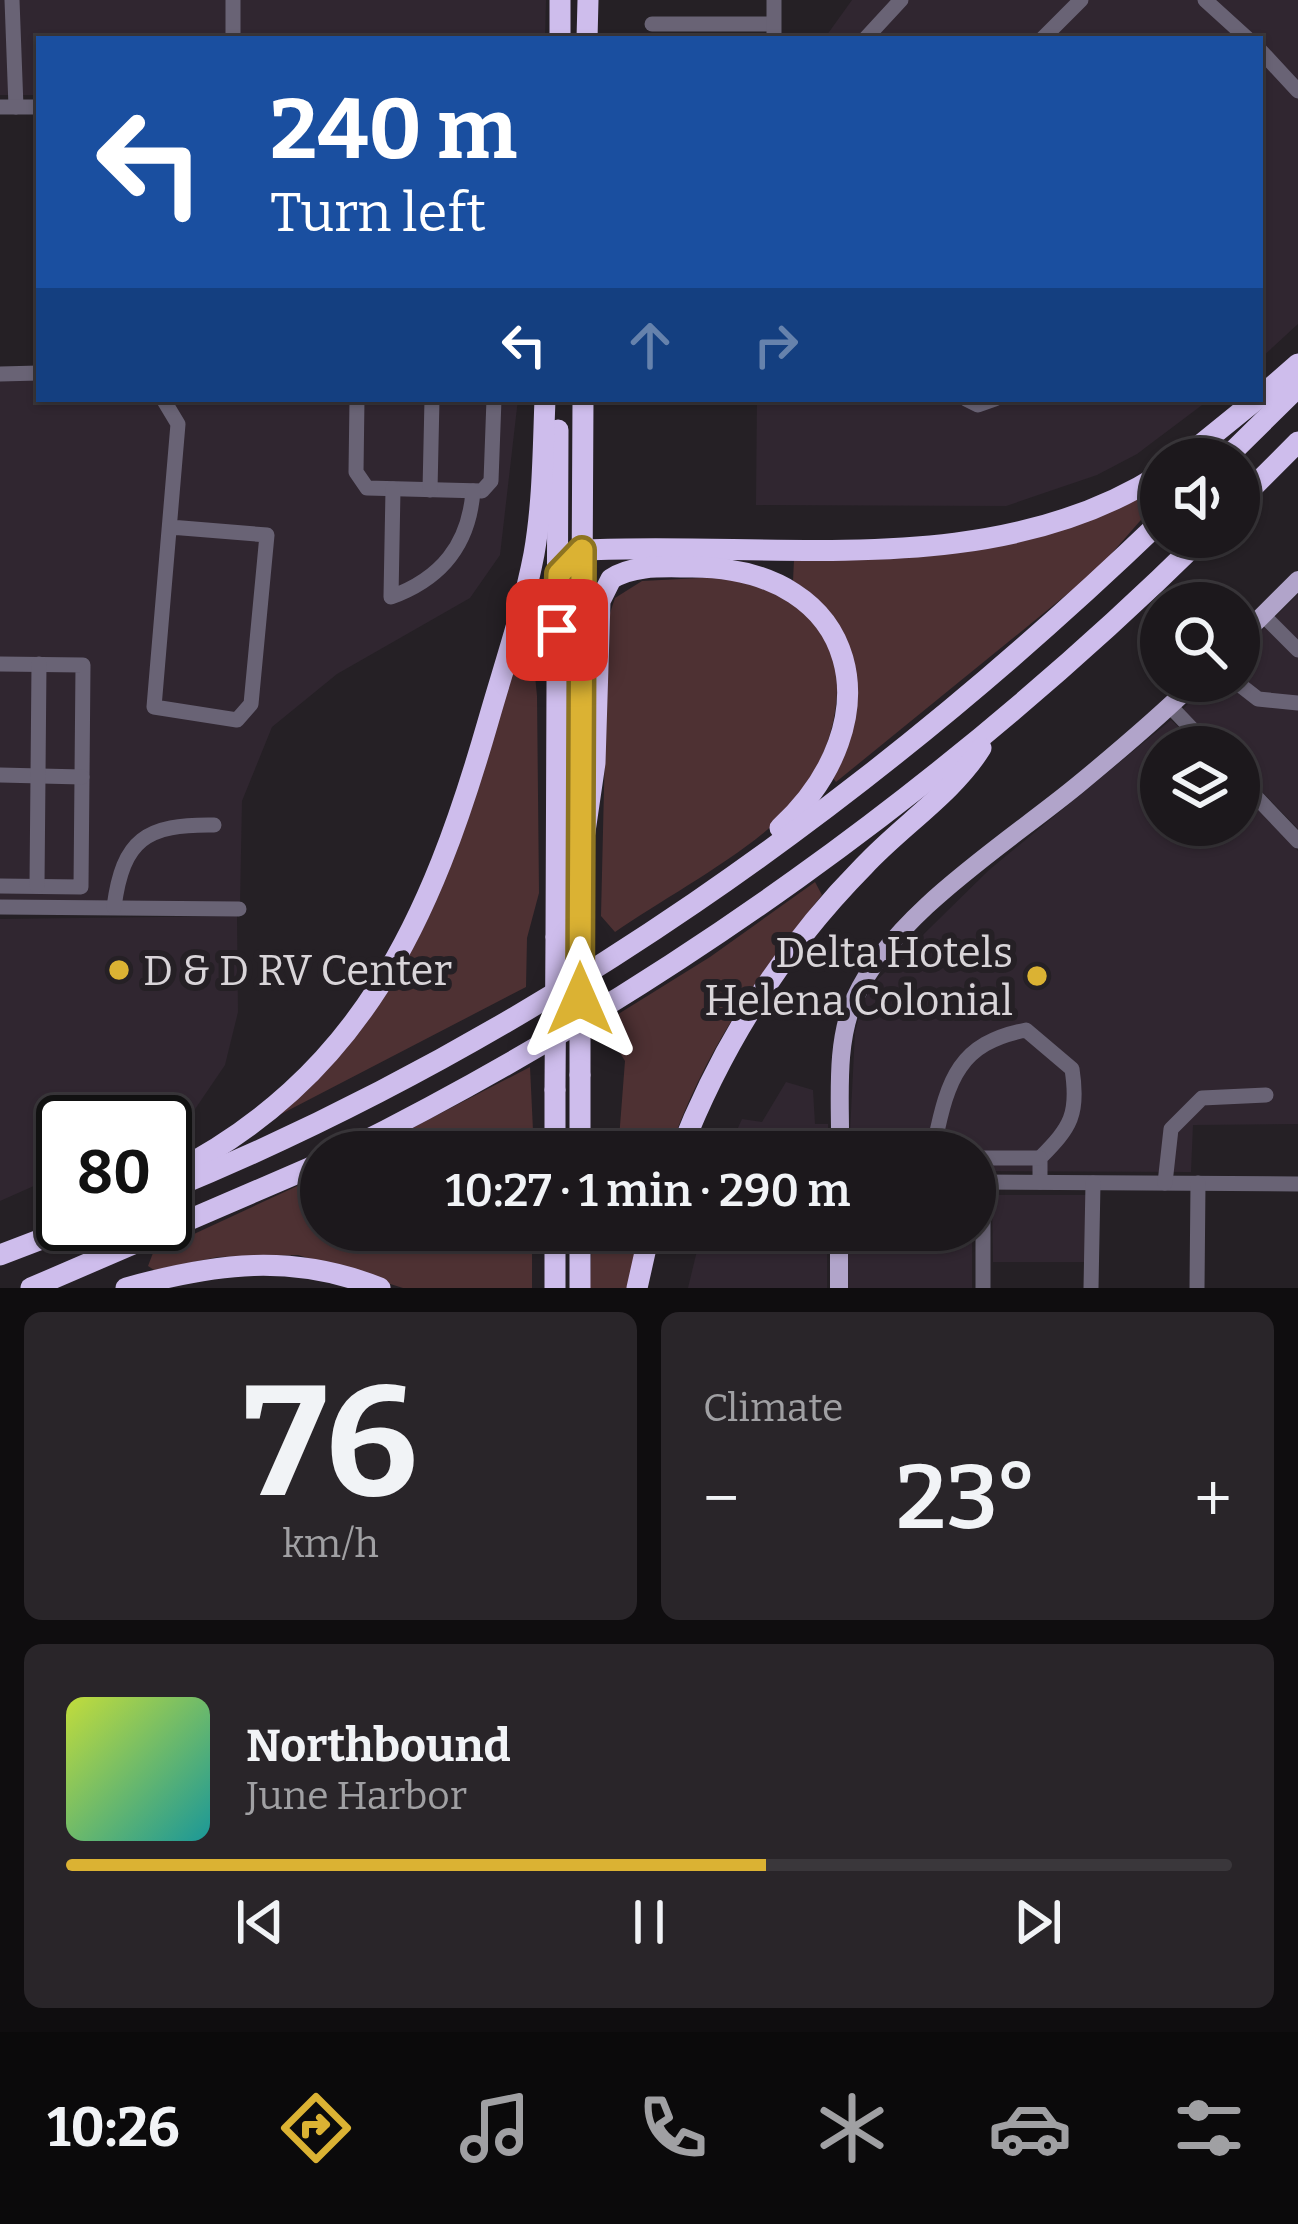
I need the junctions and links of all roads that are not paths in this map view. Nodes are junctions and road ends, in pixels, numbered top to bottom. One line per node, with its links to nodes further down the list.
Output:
1 (12, 0): 19 (street)
2 (232, 0): 11 (street)
3 (560, 0): 12 (highway)
4 (588, 0): 13 (highway)
5 (774, 0): 10 (street)
6 (901, 0): 14 (street)
7 (1081, 0): 15 (street)
8 (1205, 0): 16 (street)
9 (652, 24): 10 (street)
10 (775, 33)
11 (233, 36)
12 (560, 36)
13 (587, 36)
14 (868, 36)
15 (1045, 36)
16 (1244, 36)
17 (1263, 53): 18 (street)
18 (1298, 90)
19 (8, 107)
20 (1298, 364): 24 (highway)
21 (36, 373): 22 (street)
22 (0, 374)
23 (1298, 387): 34 (highway)
24 (1263, 394)
25 (165, 402): 41 (street)
26 (357, 402): 38 (street)
27 (432, 402): 39 (street)
28 (494, 402): 40 (street)
29 (545, 402): 80 (highway)
30 (558, 402): 46 (highway)
31 (584, 402): 43 (highway)
32 (1253, 402): 33 (highway)
33 (1209, 438)
34 (1246, 438)
35 (1298, 442): 36 (highway)
36 (1260, 480)
37 (1140, 485): 43 (highway)
38 (393, 489): 39 (street); 40 (street)
39 (430, 490): 40 (street)
40 (473, 491)
41 (170, 527): 41 (street)
42 (1140, 540): 70 (highway)
43 (582, 550): 46 (highway); 64 (highway)
44 (1180, 558): 57 (highway)
45 (1298, 580): 47 (main road)
46 (557, 587): 73 (highway, bridge)
47 (1263, 615): 48 (main road); 49 (street)
48 (1260, 618)
49 (1298, 650)
50 (0, 664): 51 (street)
51 (39, 664): 59 (street); 60 (street)
52 (1260, 699): 54 (street)
53 (1174, 702): 55 (main road)
54 (1298, 704)
55 (1170, 706): 56 (street); 76 (main road)
56 (1189, 726)
57 (993, 728): 72 (highway); 75 (highway)
58 (0, 776): 59 (street)
59 (38, 776): 60 (street); 66 (street)
60 (82, 777): 66 (street)
61 (1260, 801): 63 (street)
62 (214, 825): 68 (street)
63 (1298, 841)
64 (581, 859): 70 (highway); 74 (highway, bridge)
65 (0, 886): 66 (street)
66 (37, 886)
67 (0, 907): 68 (street)
68 (114, 907): 69 (street)
69 (239, 909)
70 (659, 925): 82 (highway)
71 (1266, 1095): 86 (street)
72 (383, 1131)
73 (555, 1131)
74 (580, 1131)
75 (690, 1131)
76 (841, 1131)
77 (938, 1131): 79 (street)
78 (996, 1158): 79 (street)
79 (1040, 1158): 84 (street)
80 (192, 1160)
81 (300, 1171): 96 (highway)
82 (192, 1178)
83 (996, 1182): 84 (street)
84 (1040, 1182): 85 (street)
85 (1093, 1183): 86 (street); 104 (street)
86 (1165, 1183): 87 (street)
87 (1198, 1183): 88 (street); 105 (street)
88 (1298, 1184)
89 (36, 1241): 95 (highway)
90 (555, 1251): 99 (highway)
91 (580, 1251): 100 (highway)
92 (649, 1251): 101 (highway)
93 (839, 1251): 102 (main road)
94 (982, 1251): 103 (street)
95 (0, 1255)
96 (31, 1288)
97 (126, 1288): 98 (highway)
98 (380, 1288)
99 (554, 1288)
100 (580, 1288)
101 (641, 1288)
102 (839, 1288)
103 (983, 1288)
104 (1091, 1288)
105 (1197, 1288)

